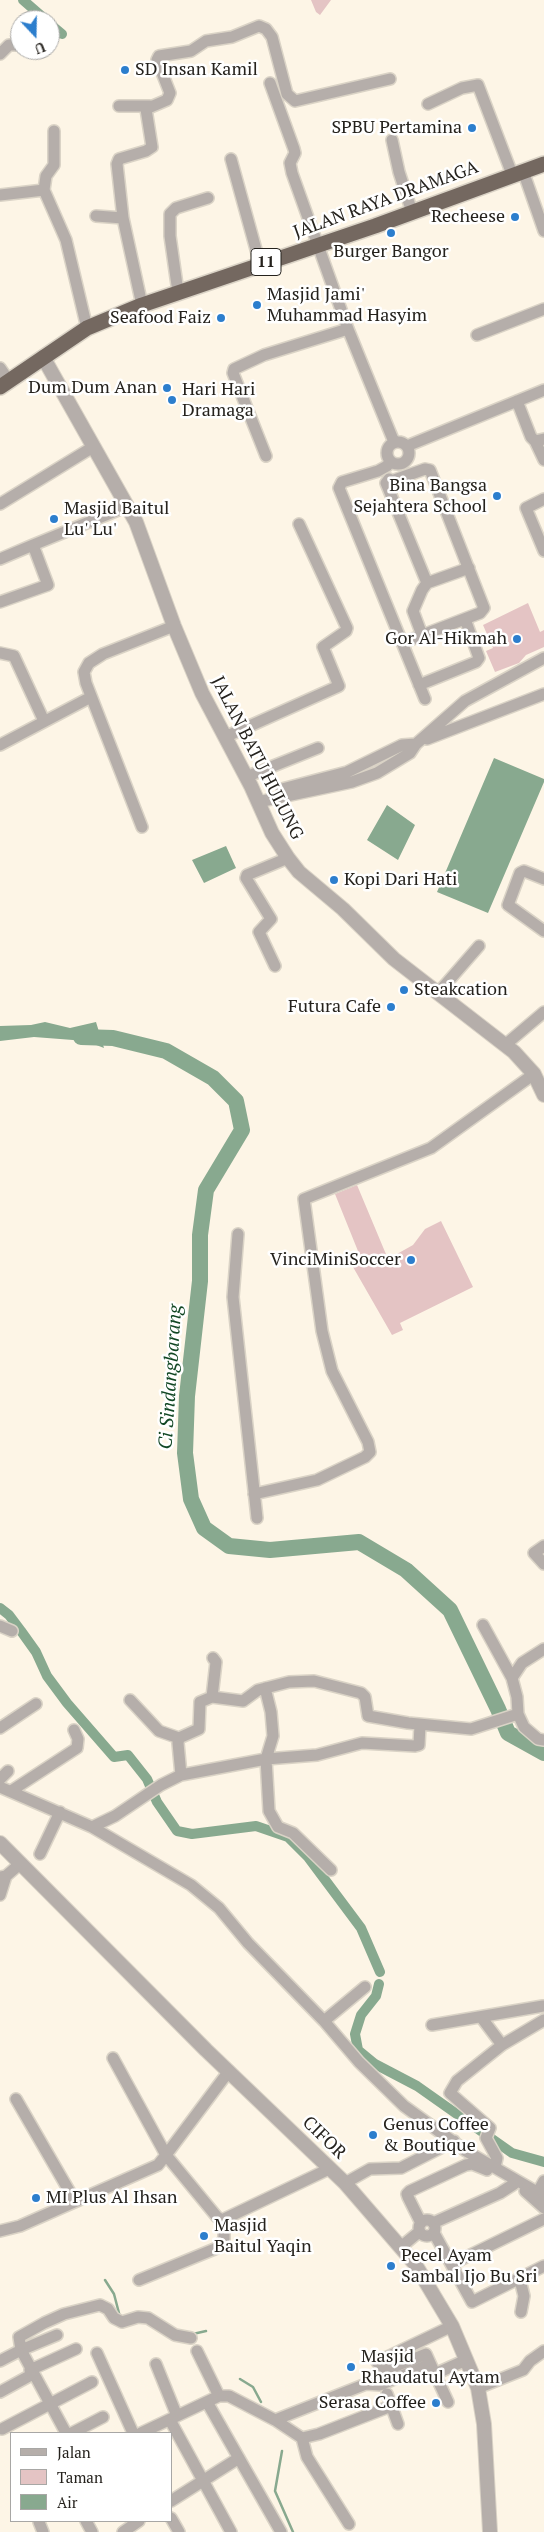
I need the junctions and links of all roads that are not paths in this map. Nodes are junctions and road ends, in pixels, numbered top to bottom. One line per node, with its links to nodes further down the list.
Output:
1 (10, 45): 2 (street)
2 (0, 54)
3 (390, 79): 7 (street)
4 (270, 82): 20 (street)
5 (428, 104): 12 (street)
6 (119, 106): 7 (street)
7 (150, 106): 18 (street)
8 (54, 131): 13 (street)
9 (392, 140): 16 (street)
10 (231, 159): 21 (street)
11 (544, 164): 12 (highway, JALAN RAYA DRAMAGA / 11)
12 (517, 172): 16 (highway, JALAN RAYA DRAMAGA / 11); 19 (street)
13 (44, 190): 14 (street); 25 (street)
14 (0, 195)
15 (208, 198): 22 (street)
16 (412, 212): 20 (highway, JALAN RAYA DRAMAGA / 11)
17 (96, 216): 18 (street)
18 (124, 218): 23 (street)
19 (544, 232)
20 (320, 245): 21 (highway, JALAN RAYA DRAMAGA / 11); 26 (street)
21 (260, 264): 22 (highway, JALAN RAYA DRAMAGA / 11)
22 (178, 292): 23 (highway, JALAN RAYA DRAMAGA / 11)
23 (142, 305): 25 (highway, JALAN RAYA DRAMAGA / 11)
24 (544, 308): 27 (street)
25 (87, 328): 28 (highway, JALAN RAYA DRAMAGA / 11)
26 (348, 329): 34 (street); 37 (street)
27 (477, 335)
28 (42, 357): 30 (highway, JALAN RAYA DRAMAGA / 11); 35 (street, JALAN BATU HULUNG)
29 (0, 368): 30 (street)
30 (5, 384)
31 (544, 390): 32 (street)
32 (517, 401): 33 (street); 36 (street)
33 (539, 440): 38 (street)
34 (394, 442): 36 (street); 39 (street)
35 (94, 446): 42 (street); 43 (street, JALAN BATU HULUNG)
36 (407, 446): 39 (street)
37 (266, 456)
38 (544, 460)
39 (393, 463): 40 (street); 54 (street)
40 (386, 483): 48 (street); 49 (street)
41 (544, 499): 46 (street)
42 (0, 504)
43 (128, 506): 45 (street); 52 (street, JALAN BATU HULUNG)
44 (299, 524): 62 (street)
45 (33, 546): 47 (street); 50 (street)
46 (544, 551)
47 (0, 560)
48 (469, 568): 49 (street); 51 (street)
49 (427, 583): 53 (street)
50 (0, 602)
51 (465, 619): 53 (street); 57 (street)
52 (174, 626): 59 (street); 62 (street, JALAN BATU HULUNG)
53 (422, 636): 54 (street)
54 (402, 643): 57 (street)
55 (0, 653): 61 (street)
56 (544, 658): 63 (street)
57 (419, 685): 60 (street)
58 (544, 694): 63 (street)
59 (91, 697): 61 (street); 68 (street)
60 (424, 699)
61 (44, 721): 64 (street)
62 (225, 737): 66 (street, JALAN BATU HULUNG)
63 (420, 742): 67 (street)
64 (0, 745)
65 (318, 748): 66 (street)
66 (246, 777): 67 (street, JALAN BATU HULUNG)
67 (257, 799): 69 (street, JALAN BATU HULUNG)
68 (142, 827)
69 (288, 858): 73 (street); 74 (street, JALAN BATU HULUNG)
70 (544, 879): 71 (street)
71 (544, 931)
72 (479, 946): 74 (street)
73 (275, 966)
74 (438, 993): 76 (street, JALAN BATU HULUNG)
75 (544, 1012): 76 (street)
76 (506, 1045): 77 (street, JALAN BATU HULUNG)
77 (534, 1074): 78 (street, JALAN BATU HULUNG); 80 (street)
78 (544, 1094)
79 (238, 1234): 80 (street)
80 (254, 1494): 81 (street)
81 (257, 1518)
82 (544, 1546): 83 (street)
83 (544, 1564)
84 (483, 1625): 89 (street)
85 (0, 1626): 86 (street)
86 (12, 1631)
87 (544, 1649): 89 (street)
88 (213, 1658): 91 (street)
89 (512, 1678): 94 (street)
90 (265, 1688): 91 (street); 95 (street); 100 (street)
91 (212, 1697): 98 (street)
92 (130, 1700): 98 (street)
93 (36, 1704): 96 (street)
94 (518, 1714): 95 (street); 99 (street)
95 (420, 1724): 100 (street)
96 (0, 1728)
97 (74, 1730): 102 (street)
98 (179, 1738): 101 (street)
99 (544, 1740)
100 (266, 1759): 101 (street); 108 (street)
101 (181, 1775): 104 (street)
102 (6, 1789): 103 (street)
103 (60, 1812): 104 (street); 106 (street)
104 (92, 1827): 115 (street)
105 (0, 1844): 107 (street, CIFOR)
106 (40, 1854)
107 (21, 1863): 109 (street); 119 (street, CIFOR)
108 (331, 1870)
109 (3, 1876): 110 (street)
110 (0, 1895)
111 (365, 1987): 115 (street)
112 (543, 2006): 113 (street)
113 (481, 2017): 116 (street); 117 (street)
114 (544, 2020): 117 (street)
115 (324, 2021): 121 (street)
116 (432, 2025)
117 (502, 2045): 123 (street)
118 (113, 2058): 122 (street)
119 (229, 2072): 122 (street); 124 (street, CIFOR)
120 (16, 2100): 129 (street)
121 (454, 2141): 123 (street); 126 (street)
122 (166, 2155): 129 (street); 132 (street)
123 (495, 2167): 128 (street)
124 (329, 2169): 126 (street, CIFOR); 132 (street)
125 (544, 2181): 128 (street)
126 (345, 2183): 135 (street, CIFOR)
127 (514, 2184): 130 (street); 133 (street); 133 (street)
128 (541, 2194)
129 (75, 2201): 134 (street)
130 (544, 2208)
131 (544, 2218): 136 (street)
132 (224, 2219): 138 (street)
133 (427, 2228): 135 (street); 136 (street)
134 (0, 2231)
135 (402, 2246): 141 (street, CIFOR)
136 (452, 2264): 139 (street)
137 (544, 2266): 139 (street)
138 (139, 2280)
139 (520, 2280): 140 (street)
140 (521, 2312)
141 (452, 2326): 149 (street, CIFOR); 151 (street)
142 (57, 2335): 145 (street)
143 (191, 2338): 145 (street)
144 (76, 2349): 154 (street)
145 (21, 2350): 150 (street); 154 (street)
146 (197, 2351): 159 (street)
147 (544, 2351): 156 (street)
148 (97, 2353): 171 (street)
149 (466, 2360): 153 (street); 156 (street, CIFOR)
150 (0, 2361)
151 (376, 2362)
152 (156, 2364): 165 (street)
153 (433, 2369): 161 (street); 166 (street)
154 (32, 2372): 157 (street); 162 (street)
155 (92, 2382): 162 (street)
156 (478, 2388): 184 (street, CIFOR)
157 (0, 2392)
158 (387, 2394): 163 (street)
159 (219, 2396): 160 (street); 166 (street)
160 (207, 2402): 165 (street); 174 (street)
161 (448, 2402)
162 (50, 2404): 168 (street); 169 (street)
163 (391, 2406): 167 (street); 173 (street)
164 (103, 2417): 170 (street)
165 (173, 2418): 172 (street); 175 (street)
166 (275, 2420): 173 (street)
167 (398, 2424)
168 (2, 2429)
169 (65, 2432)
170 (74, 2432)
171 (132, 2432)
172 (143, 2432)
173 (302, 2438): 179 (street)
174 (239, 2458): 175 (street); 183 (street)
175 (202, 2481): 176 (street); 182 (street)
176 (172, 2500)
177 (172, 2520): 181 (street)
178 (137, 2522): 180 (street)
179 (349, 2524)
180 (122, 2532)
181 (179, 2532)
182 (231, 2532)
183 (281, 2532)
184 (490, 2532)

